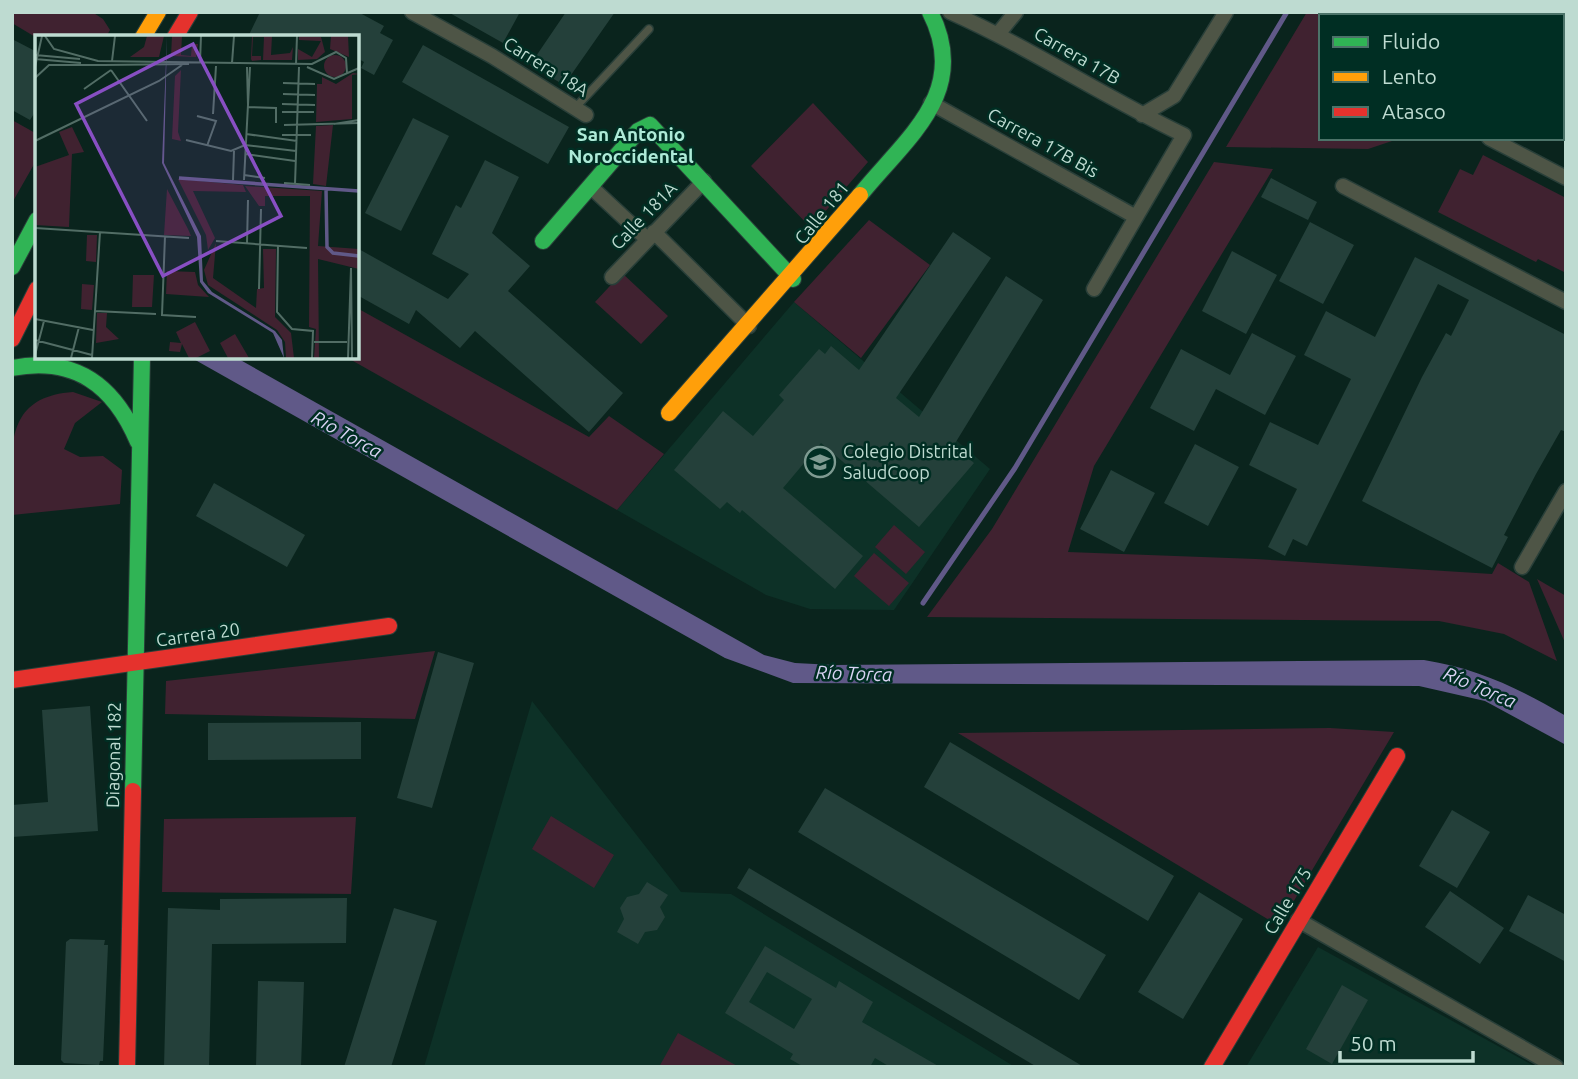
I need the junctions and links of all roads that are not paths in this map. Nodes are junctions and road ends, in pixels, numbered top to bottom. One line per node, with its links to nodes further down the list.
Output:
1 (137, 12): 8 (street)
2 (190, 12): 12 (street)
3 (412, 12): 14 (street, Carrera 18A)
4 (930, 12): 13 (street, Calle 181)
5 (950, 12): 10 (street, Carrera 17B)
6 (1016, 12): 10 (street)
7 (1226, 12): 15 (street)
8 (155, 17): 11 (street)
9 (649, 29): 14 (lane)
10 (998, 34): 15 (street, Carrera 17B)
11 (144, 35)
12 (176, 35)
13 (931, 103): 21 (street, Carrera 17B Bis); 27 (street, Calle 181)
14 (581, 112)
15 (1142, 115): 21 (street, Carrera 17B)
16 (1493, 140): 17 (street)
17 (1566, 178)
18 (704, 181): 20 (street); 23 (street, Calle 181A); 27 (street)
19 (1343, 186): 30 (street)
20 (591, 187): 23 (street); 24 (street)
21 (1136, 218): 28 (street)
22 (35, 224): 25 (street)
23 (650, 236): 26 (street, Calle 181A); 31 (street)
24 (543, 241)
25 (12, 267)
26 (612, 277)
27 (793, 279): 31 (street, Calle 181)
28 (1094, 289)
29 (35, 292): 32 (street)
30 (1566, 302)
31 (749, 326): 35 (street, Calle 181)
32 (12, 339)
33 (142, 359): 36 (street, Diagonal 182)
34 (12, 368): 36 (street, Diagonal 182)
35 (669, 413)
36 (139, 444): 40 (street, Diagonal 182)
37 (1566, 491): 38 (street)
38 (1522, 567)
39 (389, 626): 40 (street, Carrera 20)
40 (135, 664): 41 (street, Carrera 20); 44 (street, Diagonal 182)
41 (12, 680)
42 (1398, 757): 43 (street, Calle 175)
43 (1298, 920): 45 (street, Calle 175); 46 (street)
44 (127, 1067)
45 (1212, 1067)
46 (1556, 1067)

